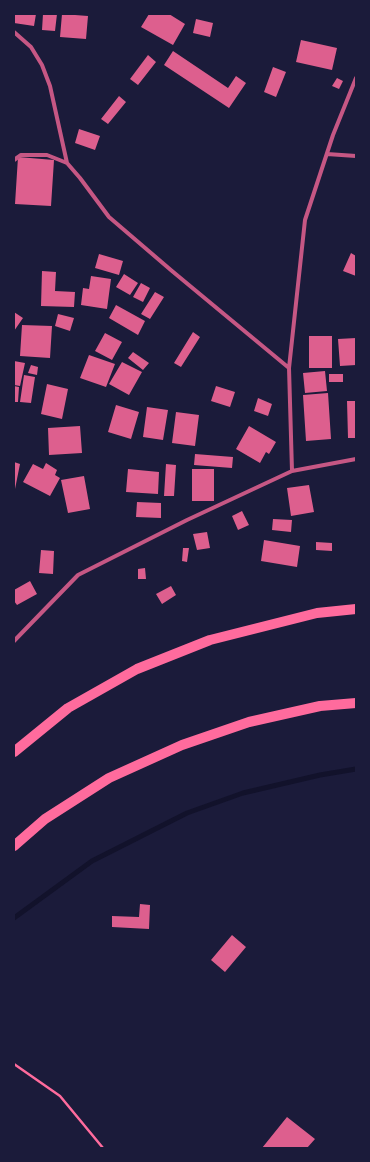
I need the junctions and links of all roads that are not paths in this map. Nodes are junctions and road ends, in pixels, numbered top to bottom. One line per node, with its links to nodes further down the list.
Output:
1 (14, 32): 6 (street)
2 (356, 78): 3 (street)
3 (327, 154): 4 (street); 7 (street)
4 (356, 156)
5 (14, 160): 6 (street)
6 (67, 163): 7 (street)
7 (289, 368): 9 (street)
8 (356, 459): 9 (street)
9 (292, 471): 11 (street)
10 (356, 609): 13 (main road)
11 (14, 641)
12 (356, 702): 14 (main road)
13 (14, 752)
14 (14, 846)

